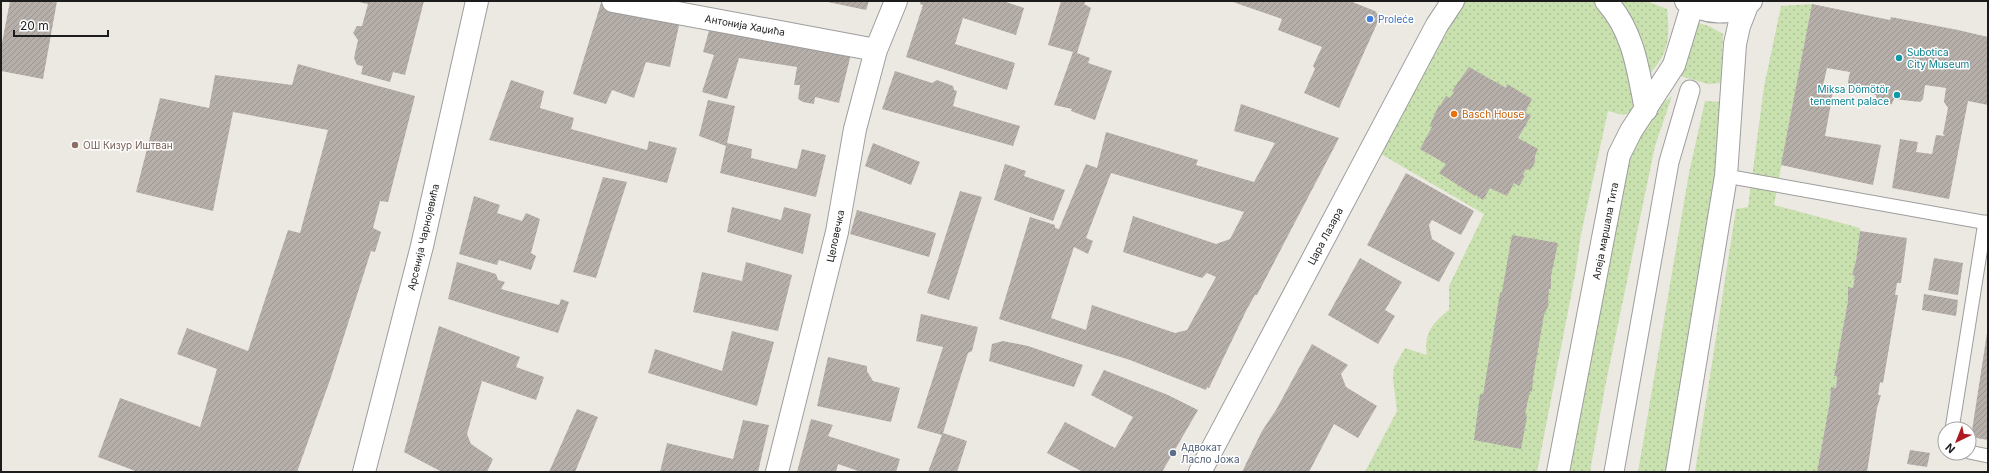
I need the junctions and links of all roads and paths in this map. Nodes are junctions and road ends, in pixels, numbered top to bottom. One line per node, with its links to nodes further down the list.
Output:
1 (477, 1): 16 (street, Арсенија Чарнојевића)
2 (613, 1): 8 (street, Антонија Хаџића)
3 (896, 1): 8 (street, Целовечка)
4 (1453, 1): 18 (street, Цара Лазара)
5 (1606, 1): 10 (street)
6 (1749, 2): 7 (street); 11 (street)
7 (1689, 3): 10 (street, Алеја маршала Тита)
8 (876, 50): 17 (street, Целовечка)
9 (1690, 90): 20 (street)
10 (1646, 110): 19 (street, Алеја маршала Тита)
11 (1726, 176): 12 (lane); 21 (street)
12 (1986, 223): 13 (lane)
13 (1953, 421)
14 (1977, 454): 15 (lane)
15 (1988, 456)
16 (364, 472)
17 (778, 472)
18 (1200, 472)
19 (1558, 472)
20 (1614, 472)
21 (1677, 472)

